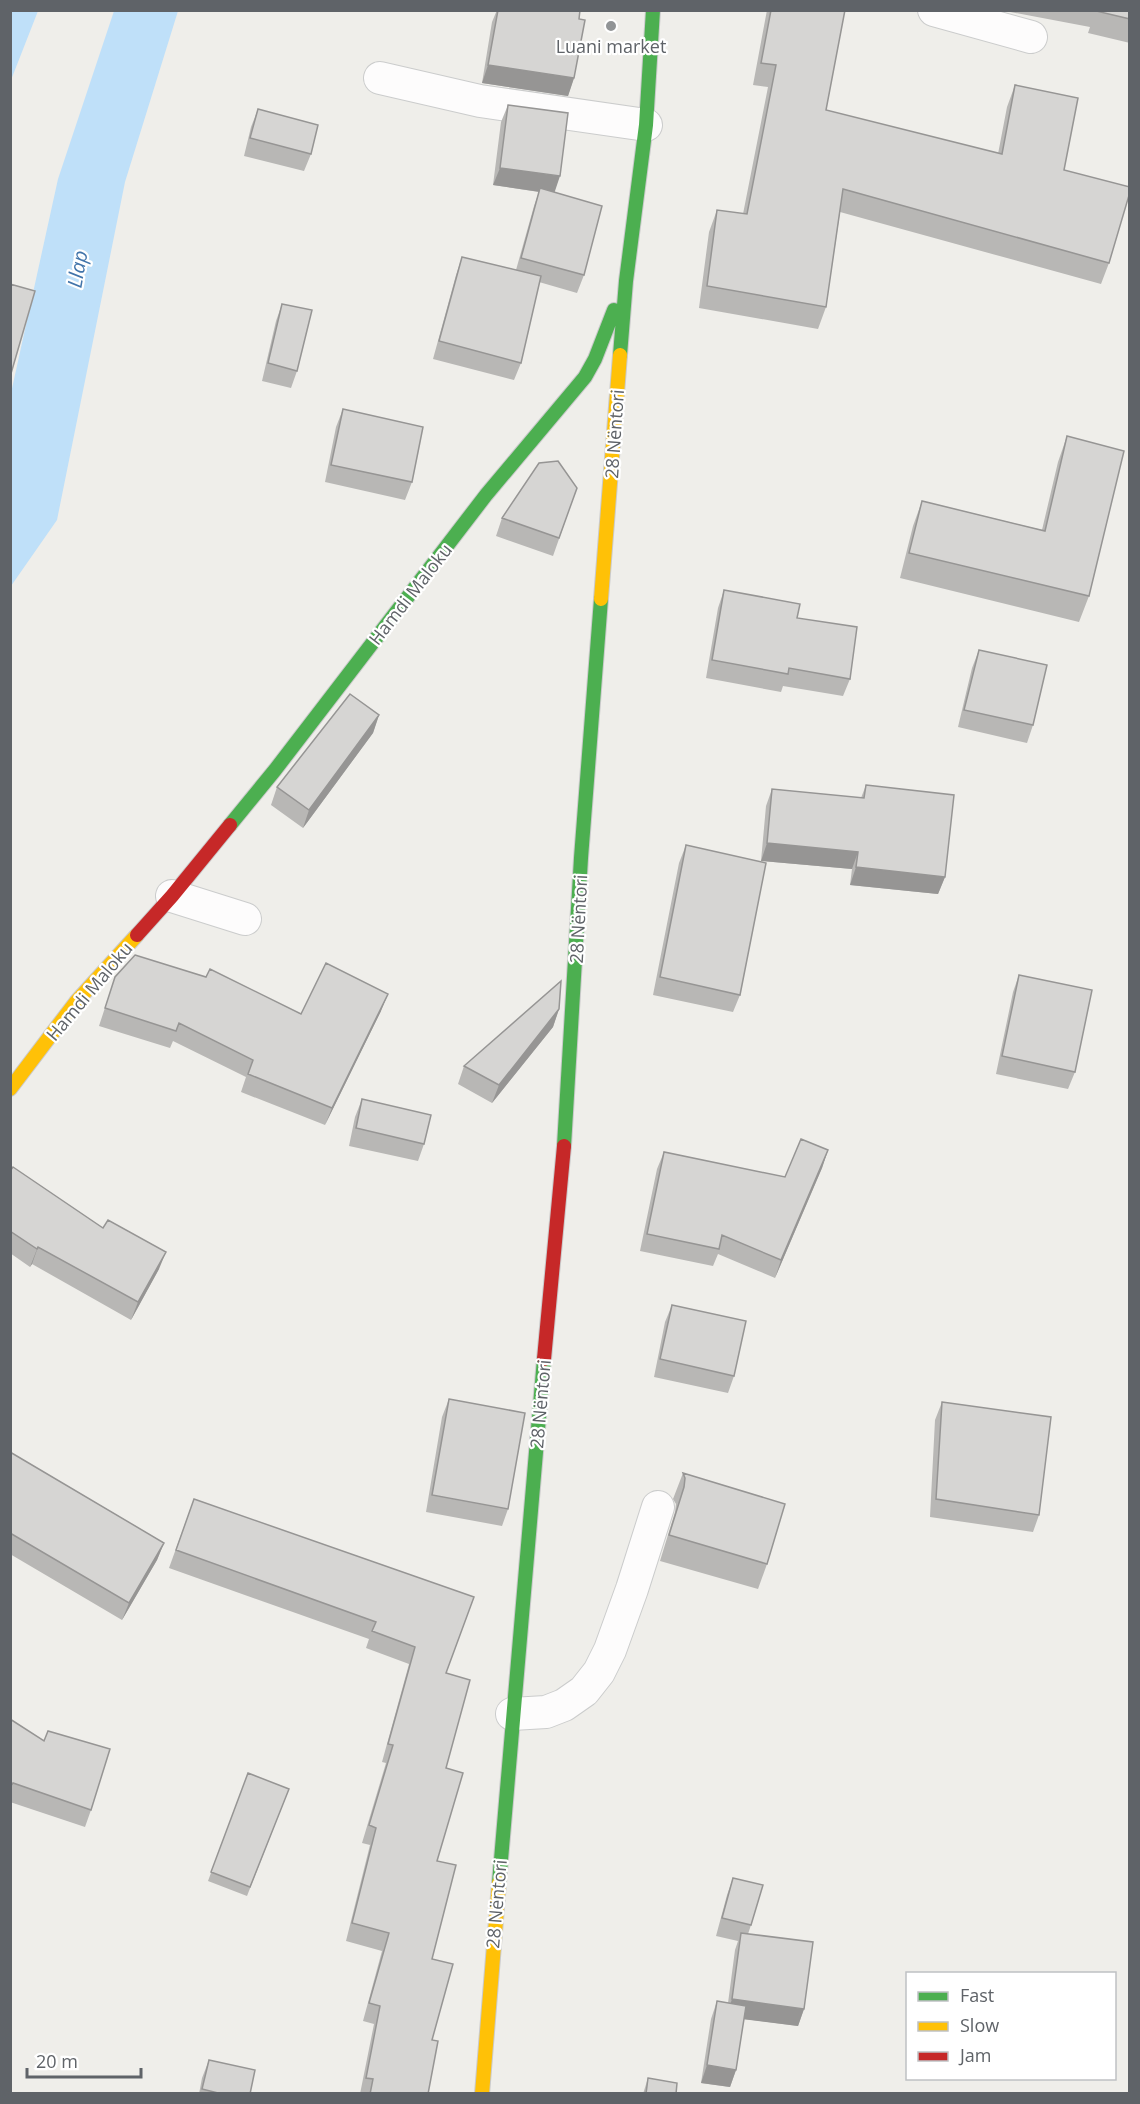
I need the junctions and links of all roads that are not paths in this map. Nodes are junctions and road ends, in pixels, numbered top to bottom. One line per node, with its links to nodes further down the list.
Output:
1 (653, 10): 5 (main road, 28 Nëntori)
2 (934, 10): 3 (street)
3 (1032, 37)
4 (380, 78): 5 (street)
5 (646, 124): 6 (main road, 28 Nëntori)
6 (626, 281): 7 (main road, Hamdi Maloku); 11 (main road, 28 Nëntori)
7 (172, 896): 8 (street); 9 (main road, Hamdi Maloku)
8 (245, 919)
9 (10, 1089)
10 (658, 1507): 11 (street)
11 (512, 1714): 12 (main road, 28 Nëntori)
12 (482, 2094)

